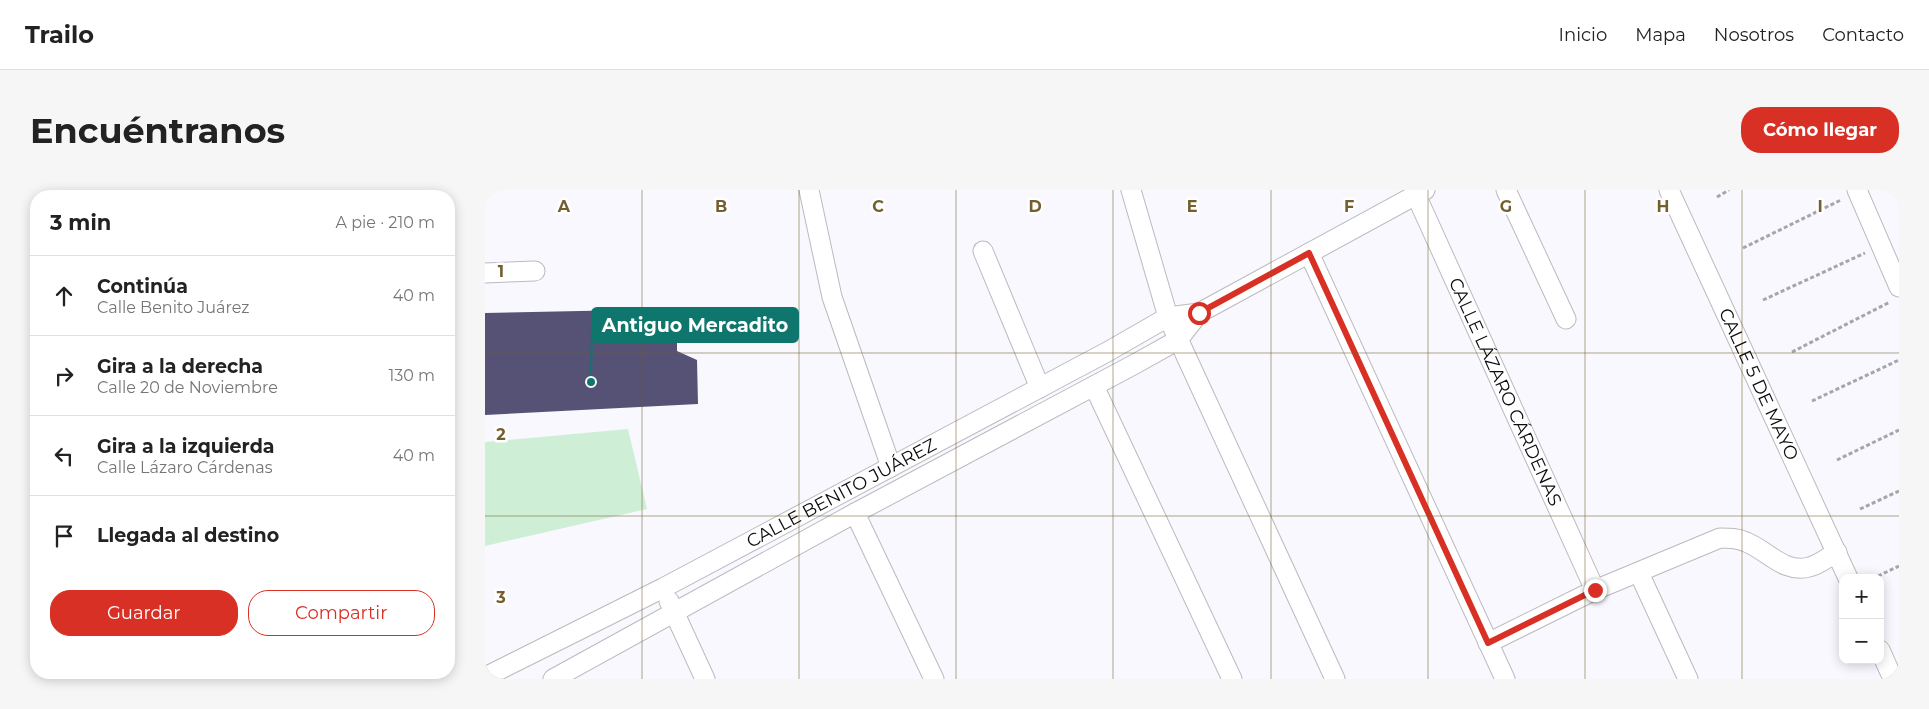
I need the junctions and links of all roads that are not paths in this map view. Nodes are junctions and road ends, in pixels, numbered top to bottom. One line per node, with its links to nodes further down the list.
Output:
1 (809, 190): 18 (street)
2 (1131, 190): 13 (street)
3 (1505, 190): 14 (street)
4 (1669, 190): 20 (street, CALLE 5 DE MAYO)
5 (1857, 191): 11 (street)
6 (1421, 192): 8 (street, CALLE BENITO JUÁREZ); 24 (street, CALLE LÁZARO CÁRDENAS)
7 (983, 250): 17 (street)
8 (1309, 253): 12 (street, CALLE BENITO JUÁREZ); 26 (street)
9 (535, 271): 10 (street)
10 (485, 273)
11 (1895, 295)
12 (1199, 313): 13 (street, CALLE BENITO JUÁREZ); 15 (street, CALLE BENITO JUÁREZ)
13 (1168, 317): 15 (street); 17 (street, CALLE BENITO JUÁREZ)
14 (1566, 319)
15 (1178, 340): 16 (street, CALLE BENITO JUÁREZ); 33 (street)
16 (1095, 386): 19 (street, CALLE BENITO JUÁREZ); 32 (street)
17 (1040, 388): 18 (street, CALLE BENITO JUÁREZ)
18 (891, 467): 23 (street, CALLE BENITO JUÁREZ)
19 (855, 513): 25 (street, CALLE BENITO JUÁREZ); 31 (street)
20 (1837, 552): 21 (street); 22 (street, CALLE 5 DE MAYO)
21 (1639, 573): 24 (street); 35 (street)
22 (1846, 574)
23 (663, 588): 25 (street); 28 (street, CALLE BENITO JUÁREZ)
24 (1595, 590): 26 (street)
25 (674, 612): 29 (street, CALLE BENITO JUÁREZ); 30 (street)
26 (1488, 643): 34 (street)
27 (1884, 659): 36 (street)
28 (485, 677)
29 (553, 679)
30 (705, 679)
31 (934, 679)
32 (1232, 679)
33 (1335, 679)
34 (1505, 679)
35 (1688, 679)
36 (1893, 679)

